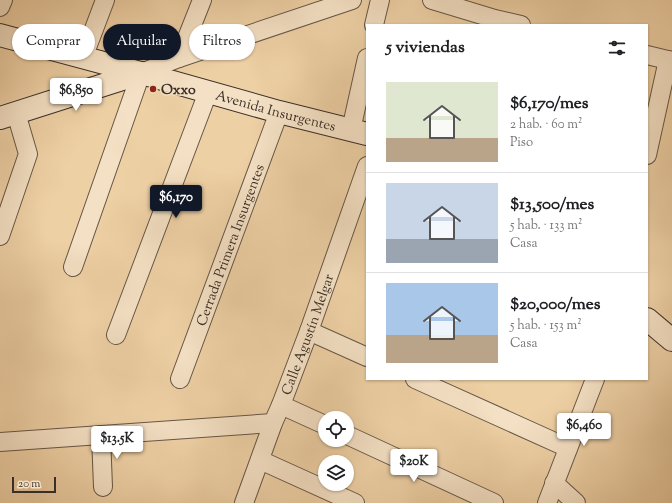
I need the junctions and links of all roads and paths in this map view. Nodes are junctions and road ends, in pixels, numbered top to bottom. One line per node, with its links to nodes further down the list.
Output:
1 (3, 0): 7 (street)
2 (106, 0): 12 (street)
3 (202, 0): 15 (street)
4 (352, 0): 8 (street)
5 (380, 0): 10 (street)
6 (432, 0): 9 (street)
7 (0, 6)
8 (306, 8): 17 (street)
9 (495, 22): 11 (street)
10 (374, 24)
11 (512, 24)
12 (95, 28)
13 (0, 35): 14 (street, Avenida Insurgentes)
14 (12, 38)
15 (181, 53)
16 (648, 55): 20 (street)
17 (181, 57)
18 (91, 60): 22 (street, Avenida Insurgentes)
19 (174, 60): 22 (street)
20 (670, 61): 27 (street)
21 (366, 67): 26 (street)
22 (141, 73): 23 (street, Avenida Insurgentes); 25 (street); 30 (street)
23 (208, 92): 24 (street, Avenida Insurgentes); 33 (street)
24 (279, 112): 26 (street, Avenida Insurgentes); 36 (street, Cerrada Primera Insurgentes)
25 (8, 116): 29 (street)
26 (359, 132)
27 (648, 151)
28 (366, 169): 32 (street, Calle Agustín Melgar)
29 (0, 236)
30 (73, 267)
31 (648, 320): 34 (street)
32 (309, 331): 35 (street); 39 (street, Calle Agustín Melgar)
33 (116, 335)
34 (672, 340)
35 (366, 357)
36 (180, 379)
37 (417, 380): 45 (street)
38 (595, 380): 45 (street)
39 (281, 405): 40 (street); 41 (street, Calle Agustín Melgar)
40 (318, 422)
41 (273, 423): 42 (street); 46 (street, Calle Agustín Melgar)
42 (101, 434): 44 (street); 48 (street)
43 (354, 438): 51 (street)
44 (0, 442)
45 (568, 448): 47 (street)
46 (260, 460): 49 (street, Calle Agustín Melgar); 50 (street)
47 (554, 483): 52 (street); 53 (street)
48 (103, 487)
49 (244, 503)
50 (355, 503)
51 (494, 503)
52 (546, 503)
53 (576, 503)

